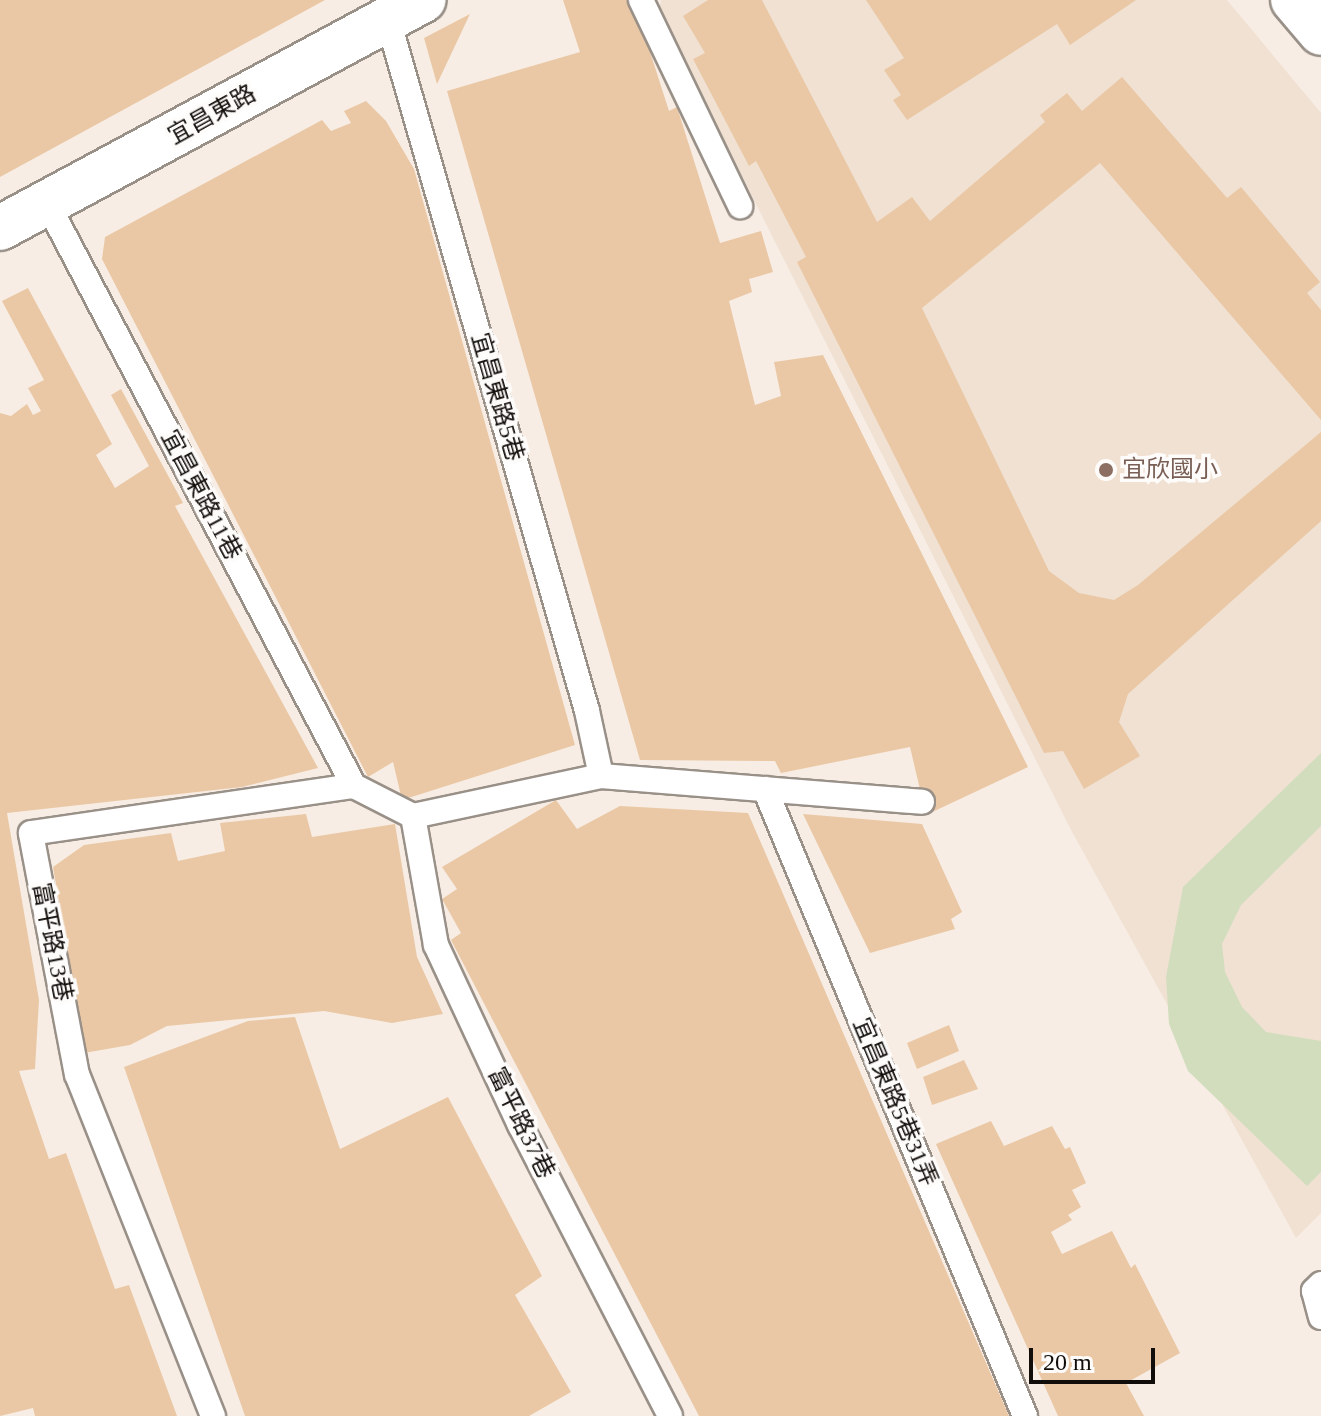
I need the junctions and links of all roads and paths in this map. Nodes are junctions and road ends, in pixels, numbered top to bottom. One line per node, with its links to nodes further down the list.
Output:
1 (641, 0): 6 (lane)
2 (1293, 0): 4 (street)
3 (406, 10): 5 (street, 宜昌東路); 8 (lane, 宜昌東路5巷)
4 (1321, 33)
5 (48, 205): 7 (street, 宜昌東路); 9 (lane, 宜昌東路11巷)
6 (740, 206)
7 (0, 228)
8 (601, 776): 10 (lane); 12 (lane)
9 (354, 786): 12 (lane); 15 (lane, 富平路13巷)
10 (765, 789): 11 (lane); 17 (lane, 宜昌東路5巷31弄)
11 (922, 802)
12 (413, 816): 16 (lane, 富平路37巷)
13 (1321, 1284): 14 (lane)
14 (1321, 1317)
15 (213, 1416)
16 (670, 1416)
17 (1025, 1416)

